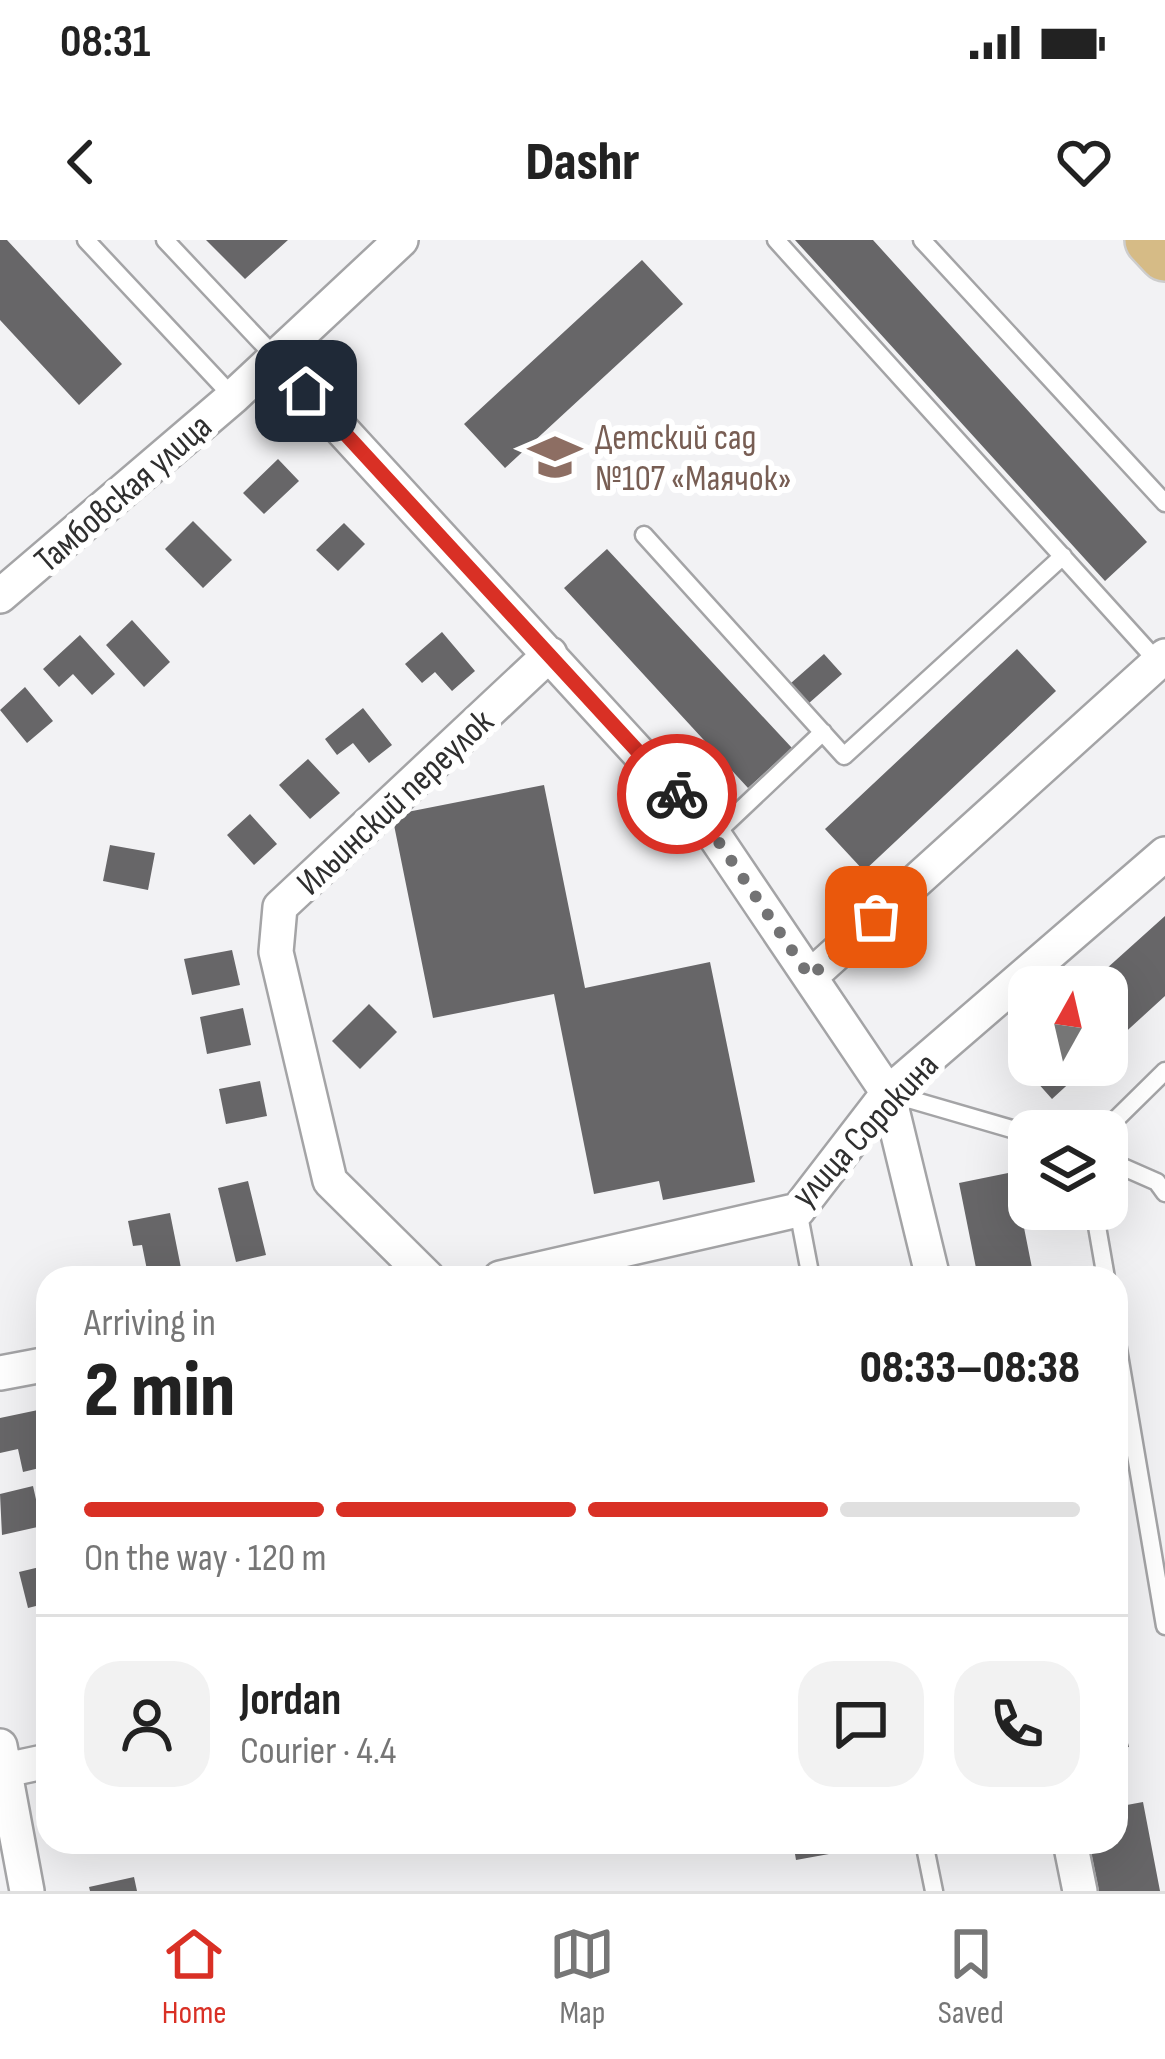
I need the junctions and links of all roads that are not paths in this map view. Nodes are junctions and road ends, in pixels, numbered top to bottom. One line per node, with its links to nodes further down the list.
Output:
1 (86, 240): 9 (lane)
2 (165, 240): 8 (lane)
3 (401, 240): 8 (street, Тамбовская улица)
4 (776, 240): 12 (lane)
5 (922, 240): 10 (lane)
6 (1151, 240): 7 (main road)
7 (1165, 255)
8 (276, 358): 9 (street, Тамбовская улица); 14 (street)
9 (233, 397): 13 (street, Тамбовская улица)
10 (1165, 503)
11 (644, 536): 16 (lane)
12 (1063, 556): 15 (lane); 16 (lane)
13 (0, 596)
14 (550, 654): 17 (street); 28 (street, Ильинский переулок)
15 (1162, 659): 19 (street)
16 (823, 732): 17 (lane)
17 (714, 835): 19 (street)
18 (1165, 854): 21 (street, улица Сорокина)
19 (810, 977): 21 (street)
20 (1165, 1071): 22 (lane)
21 (888, 1093): 23 (lane); 26 (street, улица Сорокина); 31 (street)
22 (1125, 1110)
23 (1008, 1128)
24 (1128, 1169): 25 (lane)
25 (1165, 1193)
26 (798, 1210): 29 (street, улица Сорокина); 30 (lane)
27 (1098, 1230): 32 (lane)
28 (416, 1266)
29 (553, 1266)
30 (809, 1266)
31 (930, 1266)
32 (1104, 1266)
33 (36, 1366): 34 (street)
34 (0, 1373)
35 (1128, 1408): 36 (lane)
36 (1165, 1627)
37 (3, 1758): 38 (street); 41 (street)
38 (36, 1760)
39 (926, 1854): 42 (lane)
40 (1072, 1854): 43 (street)
41 (27, 1891)
42 (934, 1891)
43 (1080, 1891)

